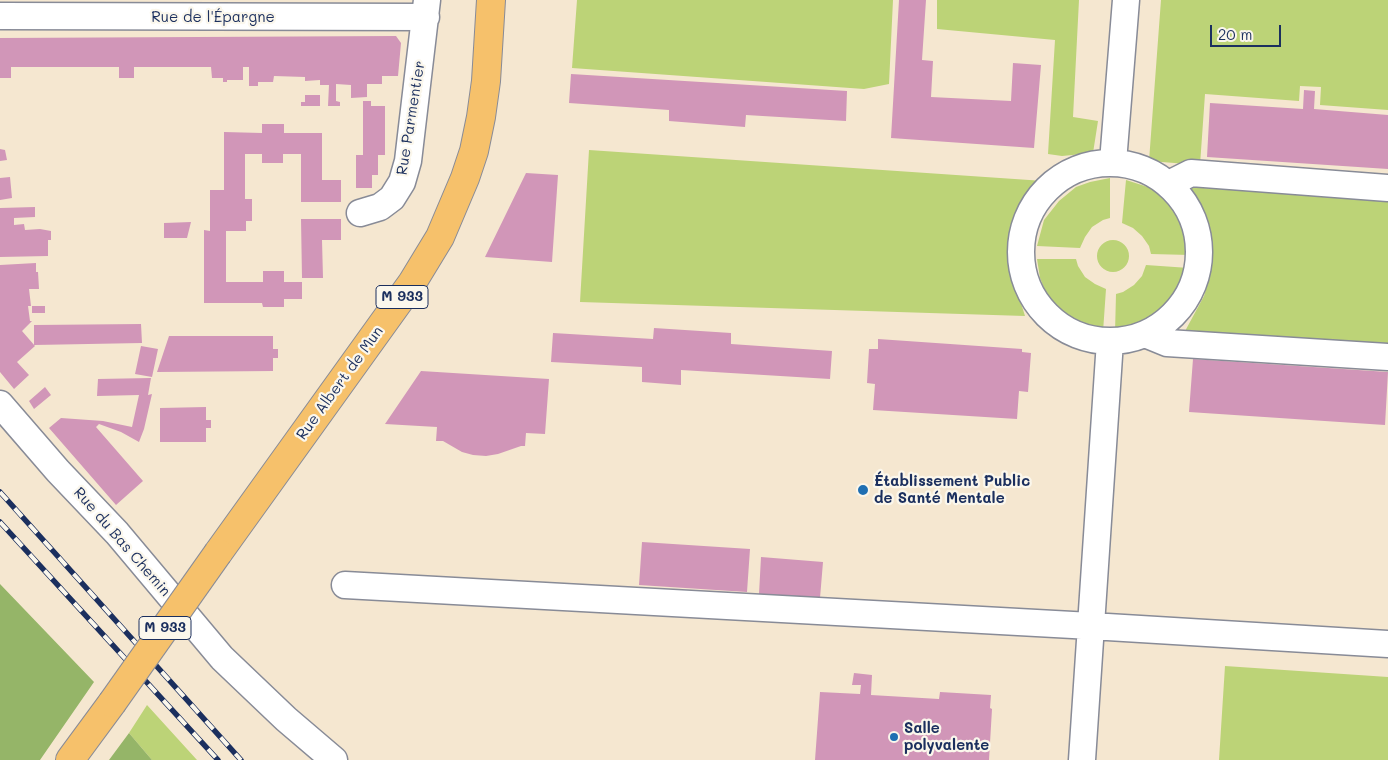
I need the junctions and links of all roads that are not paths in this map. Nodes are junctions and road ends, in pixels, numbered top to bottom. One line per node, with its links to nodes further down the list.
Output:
1 (491, 0): 16 (main road, Rue Albert de Mun / M 933, bridge)
2 (1126, 0): 5 (street)
3 (426, 8): 4 (street, Rue de l'Épargne); 8 (street, Rue Parmentier)
4 (0, 16)
5 (1113, 162): 6 (street); 10 (street)
6 (1169, 184): 7 (street); 9 (street)
7 (1388, 188)
8 (360, 213)
9 (1146, 334): 10 (street); 11 (street)
10 (1110, 341): 14 (street)
11 (1388, 357)
12 (0, 404): 17 (street, Rue du Bas Chemin)
13 (345, 585): 14 (street)
14 (1091, 626): 15 (street); 18 (street)
15 (1388, 644)
16 (70, 760)
17 (334, 760)
18 (1082, 760)

